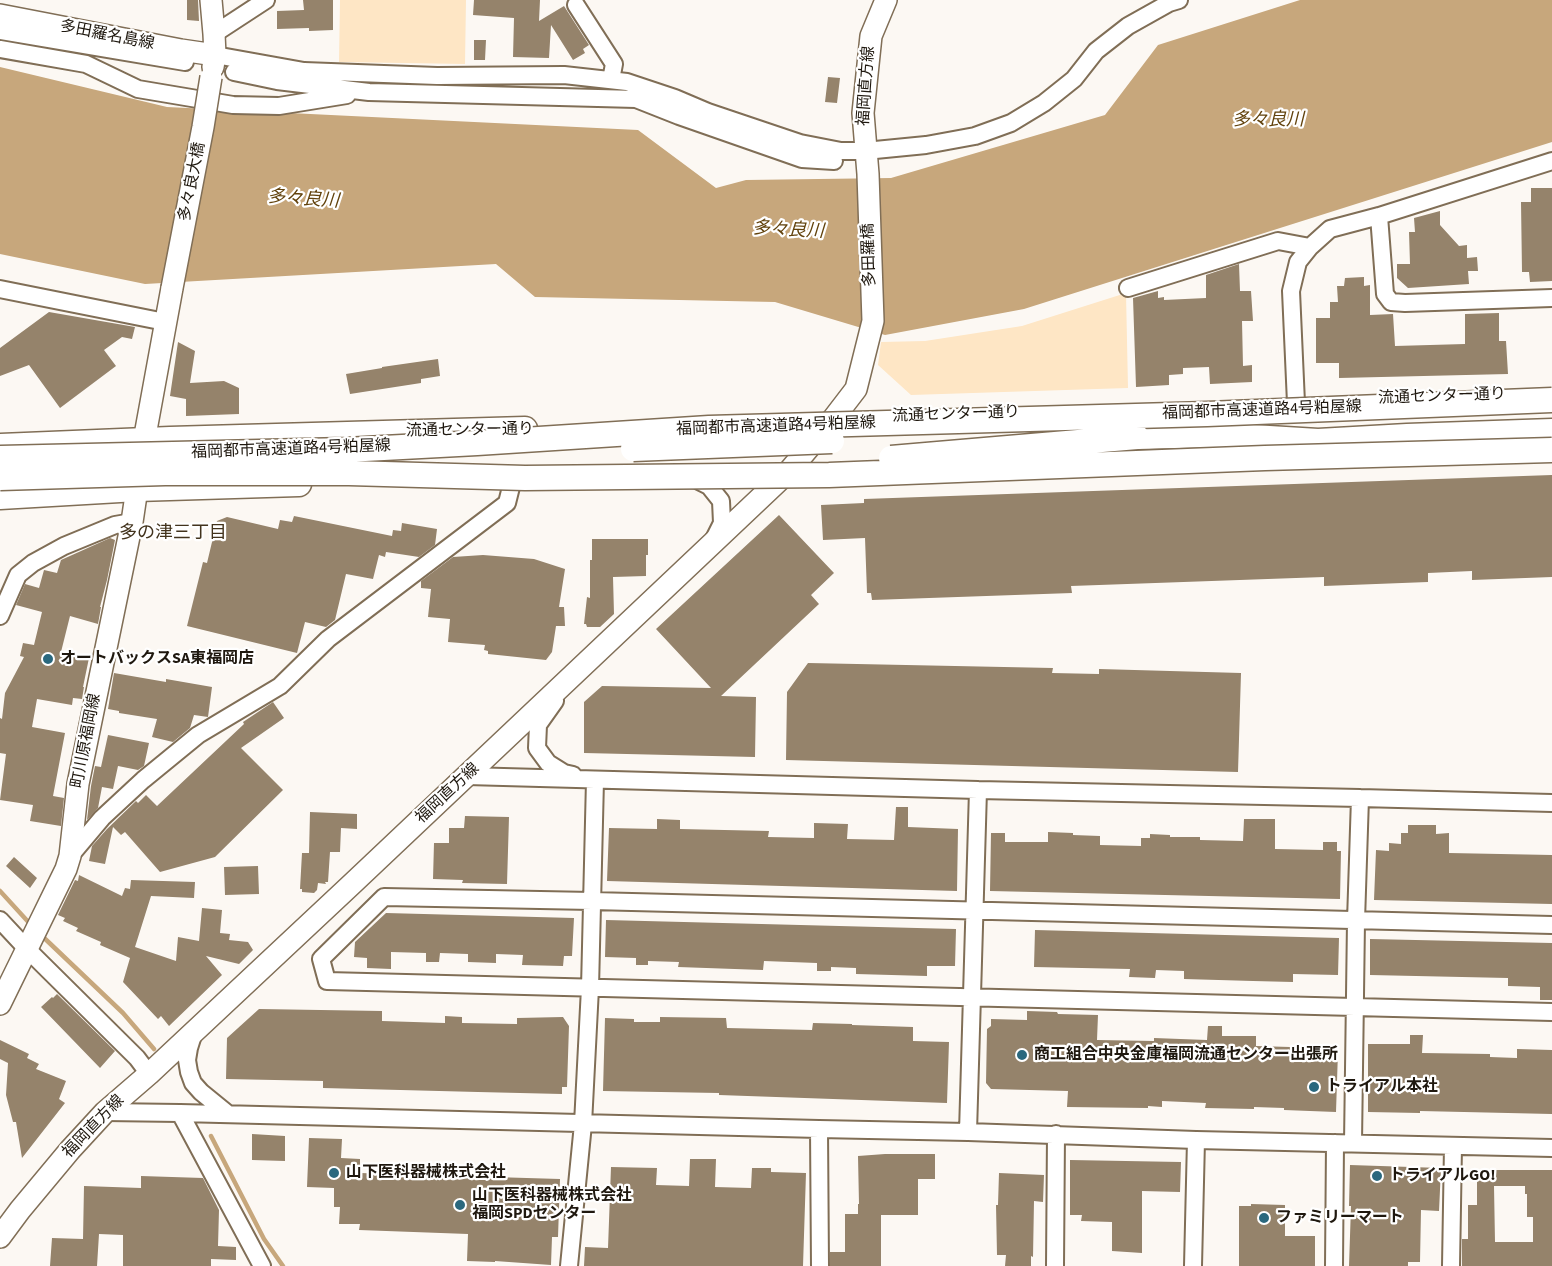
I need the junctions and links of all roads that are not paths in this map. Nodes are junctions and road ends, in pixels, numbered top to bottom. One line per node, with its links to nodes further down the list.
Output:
1 (211, 0): 8 (main road)
2 (266, 0): 8 (street)
3 (886, 0): 14 (main road, 福岡直方線)
4 (1179, 0): 14 (street)
5 (576, 5): 12 (street)
6 (0, 15): 8 (main road, 多田羅名島線)
7 (0, 31): 10 (street)
8 (215, 45): 12 (street); 20 (main road, 多々良大橋, bridge)
9 (0, 49): 13 (street)
10 (185, 62)
11 (234, 72): 13 (street)
12 (611, 80): 14 (street)
13 (369, 92): 15 (street)
14 (865, 151): 17 (main road, 福岡直方線)
15 (834, 161)
16 (1552, 161): 18 (street)
17 (868, 174): 25 (main road, 多田羅橋)
18 (1379, 216): 19 (street); 23 (street)
19 (1310, 247): 21 (street); 28 (street)
20 (172, 288): 24 (main road, 町川原福岡線)
21 (1128, 288)
22 (0, 289): 24 (street)
23 (1552, 298)
24 (165, 322): 32 (main road, 町川原福岡線)
25 (870, 336): 30 (main road, 福岡直方線)
26 (1552, 392): 28 (highway, 流通センター通り)
27 (1552, 400): 33 (highway, 福岡都市高速道路4号粕屋線, bridge)
28 (1296, 403): 29 (highway, 流通センター通り)
29 (1255, 404): 30 (highway, 流通センター通り); 33 (highway, bridge)
30 (832, 419): 32 (highway, 流通センター通り); 37 (main road, 福岡直方線)
31 (1552, 431): 38 (highway, bridge)
32 (144, 441): 34 (highway, 流通センター通り); 42 (main road, 町川原福岡線)
33 (477, 443): 36 (highway, 福岡都市高速道路4号粕屋線, bridge)
34 (0, 446)
35 (1552, 449): 37 (highway); 38 (highway, 福岡都市高速道路4号粕屋線, bridge)
36 (0, 458)
37 (790, 470): 39 (highway); 45 (main road, 福岡直方線)
38 (717, 476): 40 (highway, 福岡都市高速道路4号粕屋線, bridge)
39 (643, 477): 41 (highway); 45 (street)
40 (0, 478)
41 (513, 479): 42 (highway); 53 (street)
42 (137, 489): 43 (highway); 44 (main road, 町川原福岡線)
43 (0, 497)
44 (132, 522): 46 (street); 53 (main road, 町川原福岡線)
45 (711, 545): 47 (main road, 福岡直方線)
46 (0, 615)
47 (574, 674): 48 (main road, 福岡直方線); 49 (street)
48 (467, 776): 49 (street); 65 (main road, 福岡直方線)
49 (595, 780): 50 (street); 54 (street)
50 (978, 790): 51 (street); 55 (street)
51 (1360, 798): 52 (street); 57 (street)
52 (1552, 803)
53 (70, 856): 59 (main road, 町川原福岡線)
54 (592, 901): 55 (street); 60 (street); 60 (street)
55 (975, 911): 57 (street); 61 (street)
56 (0, 920): 59 (street)
57 (1356, 921): 58 (street); 63 (street)
58 (1552, 925)
59 (29, 946): 62 (main road, 町川原福岡線); 66 (street)
60 (590, 988): 61 (street); 70 (street)
61 (972, 997): 63 (street); 72 (street)
62 (0, 1004)
63 (1355, 1007): 64 (street); 76 (street)
64 (1552, 1012)
65 (195, 1031): 66 (main road, 福岡直方線); 69 (street)
66 (149, 1074): 67 (main road, 福岡直方線)
67 (105, 1112): 68 (street); 79 (main road, 福岡直方線)
68 (180, 1113): 69 (street); 80 (street)
69 (228, 1114): 70 (street)
70 (583, 1124): 71 (street); 83 (street)
71 (819, 1130): 72 (street); 84 (street)
72 (968, 1132): 73 (street)
73 (1056, 1134): 74 (street); 85 (street)
74 (1196, 1140): 75 (street); 86 (street)
75 (1335, 1143): 76 (street); 87 (street)
76 (1353, 1143): 77 (street)
77 (1453, 1146): 78 (street); 88 (street)
78 (1552, 1148)
79 (0, 1237)
80 (249, 1241): 81 (street); 82 (street)
81 (247, 1266)
82 (262, 1266)
83 (570, 1266)
84 (820, 1266)
85 (1055, 1266)
86 (1193, 1266)
87 (1334, 1266)
88 (1451, 1266)

